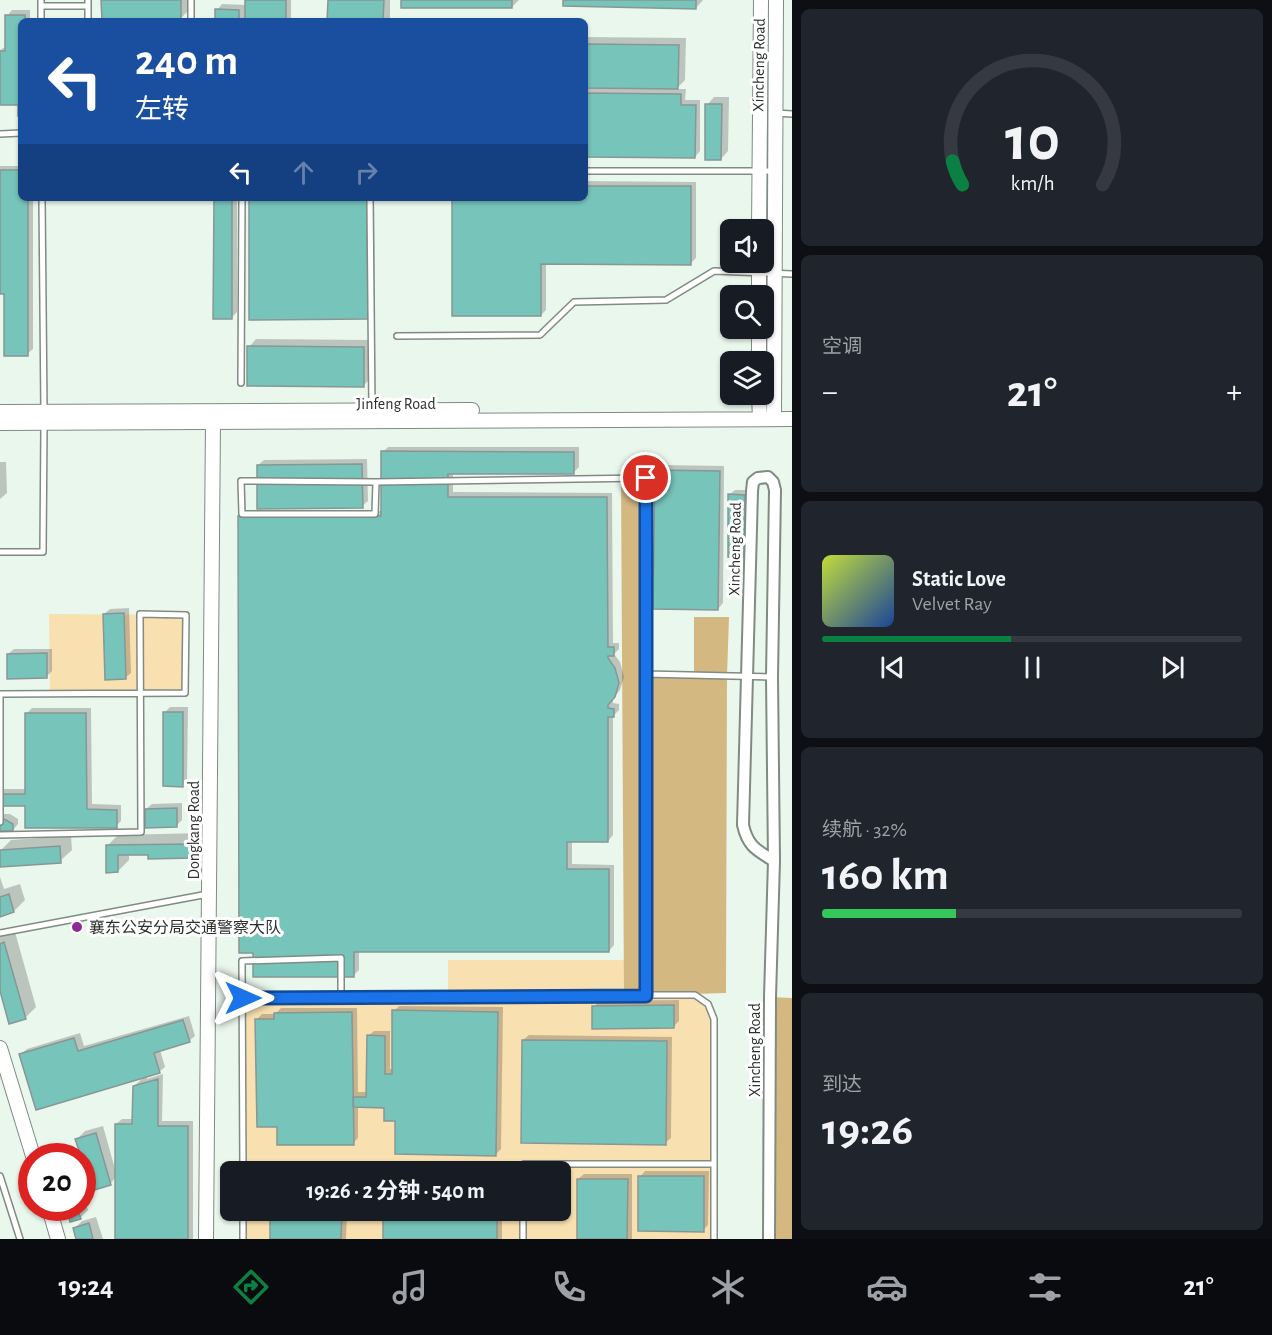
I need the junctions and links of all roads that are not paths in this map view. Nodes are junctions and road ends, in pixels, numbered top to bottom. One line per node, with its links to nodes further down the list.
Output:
1 (191, 0): 6 (lane)
2 (761, 0): 12 (street, Xincheng Road)
3 (776, 0): 7 (street, Xincheng Road)
4 (41, 3): 5 (lane)
5 (88, 3)
6 (191, 18)
7 (774, 113): 8 (lane); 13 (street, Xincheng Road)
8 (792, 114)
9 (18, 133): 10 (lane)
10 (0, 134)
11 (588, 171): 12 (lane)
12 (759, 171): 13 (lane); 17 (street, Xincheng Road)
13 (774, 171): 19 (street, Xincheng Road)
14 (42, 201): 29 (lane)
15 (242, 201): 22 (lane)
16 (370, 201): 26 (lane)
17 (759, 219)
18 (720, 271): 21 (lane)
19 (774, 274): 20 (lane); 28 (street, Xincheng Road)
20 (792, 274)
21 (397, 336)
22 (241, 383)
23 (759, 405): 27 (street)
24 (792, 411): 28 (street, Jinfeng Road)
25 (0, 412): 29 (street, Jinfeng Road)
26 (372, 415): 27 (street, Jinfeng Road); 29 (street, Jinfeng Road); 31 (street, Jinfeng Road)
27 (759, 415): 28 (street, Jinfeng Road)
28 (774, 415): 30 (street, Jinfeng Road)
29 (44, 418): 31 (street, Jinfeng Road); 32 (street, Jinfeng Road); 34 (lane)
30 (792, 419)
31 (213, 422): 43 (street, Dongkang Road)
32 (0, 423)
33 (376, 482): 33 (lane); 35 (lane)
34 (0, 552)
35 (646, 674): 36 (lane); 45 (lane)
36 (747, 676): 37 (lane); 37 (street, Xincheng Road); 42 (street, Xincheng Road)
37 (772, 677): 42 (street, Xincheng Road)
38 (140, 693): 38 (lane); 39 (lane); 41 (lane)
39 (0, 694): 40 (lane)
40 (0, 822)
41 (0, 835)
42 (774, 861): 63 (street, Xincheng Road)
43 (209, 894): 44 (lane); 59 (street, Dongkang Road)
44 (0, 933)
45 (646, 996): 46 (lane); 52 (lane)
46 (341, 997): 47 (lane); 47 (lane)
47 (243, 998): 50 (lane)
48 (0, 1048): 49 (street)
49 (29, 1143)
50 (243, 1161)
51 (571, 1164): 52 (lane)
52 (714, 1164): 62 (lane)
53 (0, 1176): 57 (lane)
54 (52, 1221): 58 (street)
55 (243, 1221): 60 (lane)
56 (523, 1221): 61 (lane)
57 (20, 1239)
58 (58, 1239)
59 (206, 1239)
60 (243, 1239)
61 (523, 1239)
62 (714, 1239)
63 (769, 1239)

